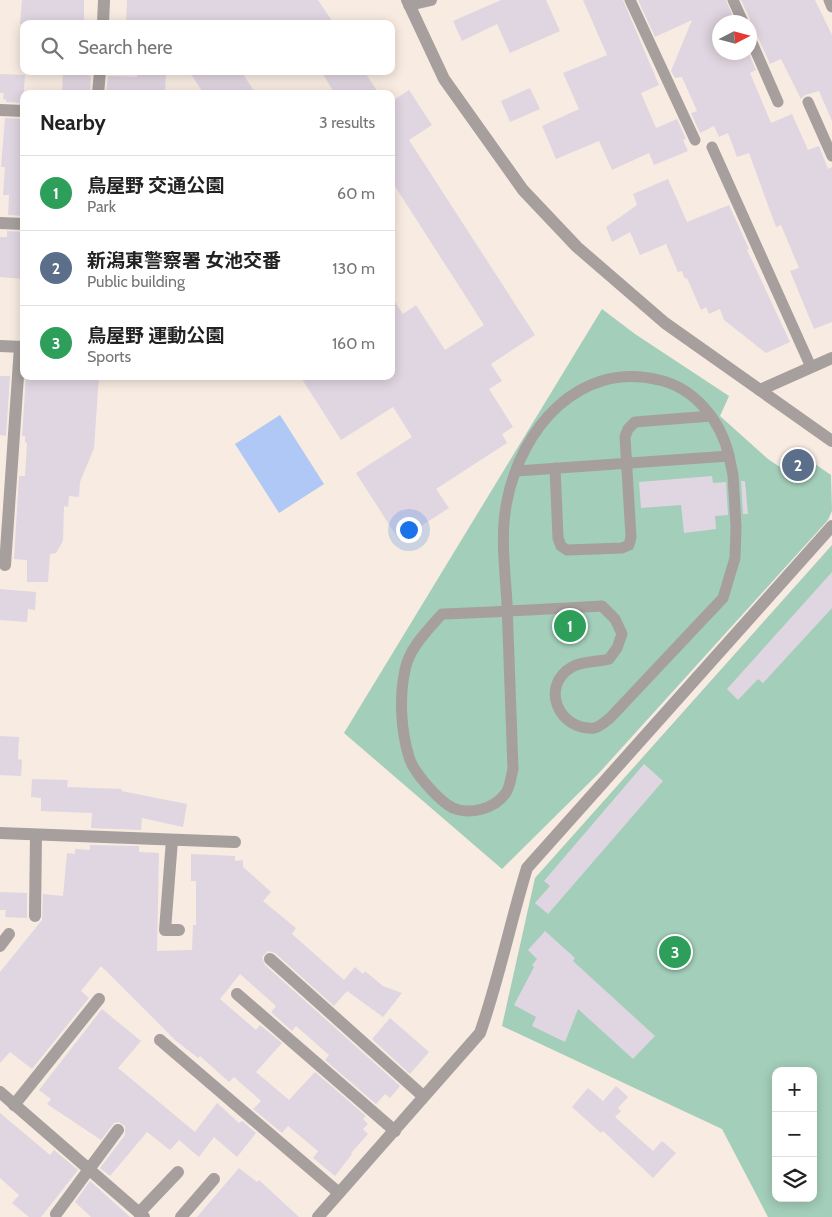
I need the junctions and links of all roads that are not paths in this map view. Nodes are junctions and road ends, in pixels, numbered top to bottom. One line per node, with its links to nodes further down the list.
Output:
1 (104, 0): 9 (street)
2 (431, 0): 6 (street)
3 (630, 0): 17 (lane)
4 (733, 0): 8 (lane)
5 (829, 0): 7 (lane)
6 (408, 3): 27 (street)
7 (832, 7)
8 (740, 15)
9 (102, 20)
10 (757, 54): 13 (lane)
11 (100, 75): 12 (street)
12 (98, 90)
13 (778, 102)
14 (808, 102): 19 (lane)
15 (0, 110): 16 (street)
16 (20, 111)
17 (695, 140)
18 (712, 146): 25 (lane)
19 (832, 156)
20 (0, 223): 21 (street)
21 (20, 224)
22 (0, 346): 23 (street)
23 (20, 347)
24 (832, 358): 25 (street)
25 (811, 368): 27 (street)
26 (20, 373): 35 (street)
27 (760, 390): 29 (street)
28 (711, 416): 30 (lane); 31 (lane); 33 (lane)
29 (832, 441)
30 (729, 456): 31 (lane); 36 (lane)
31 (627, 462): 32 (lane); 32 (lane)
32 (555, 468): 33 (lane)
33 (517, 471): 36 (lane)
34 (832, 526): 50 (street)
35 (5, 564)
36 (507, 611): 36 (lane)
37 (0, 833): 38 (street)
38 (36, 836): 39 (street); 41 (street)
39 (172, 840): 40 (street); 42 (street)
40 (235, 842)
41 (35, 916)
42 (179, 930)
43 (9, 934): 44 (street)
44 (0, 946)
45 (270, 959): 50 (street)
46 (237, 994): 53 (street)
47 (99, 999): 51 (street)
48 (160, 1040): 57 (street)
49 (0, 1092): 51 (street)
50 (423, 1096): 53 (street)
51 (14, 1105): 54 (street)
52 (118, 1130): 54 (street)
53 (395, 1131): 57 (street)
54 (88, 1168): 58 (street); 59 (street)
55 (178, 1172): 59 (street)
56 (214, 1179): 60 (street)
57 (339, 1193): 61 (street)
58 (56, 1214)
59 (142, 1215)
60 (181, 1217)
61 (318, 1217)

